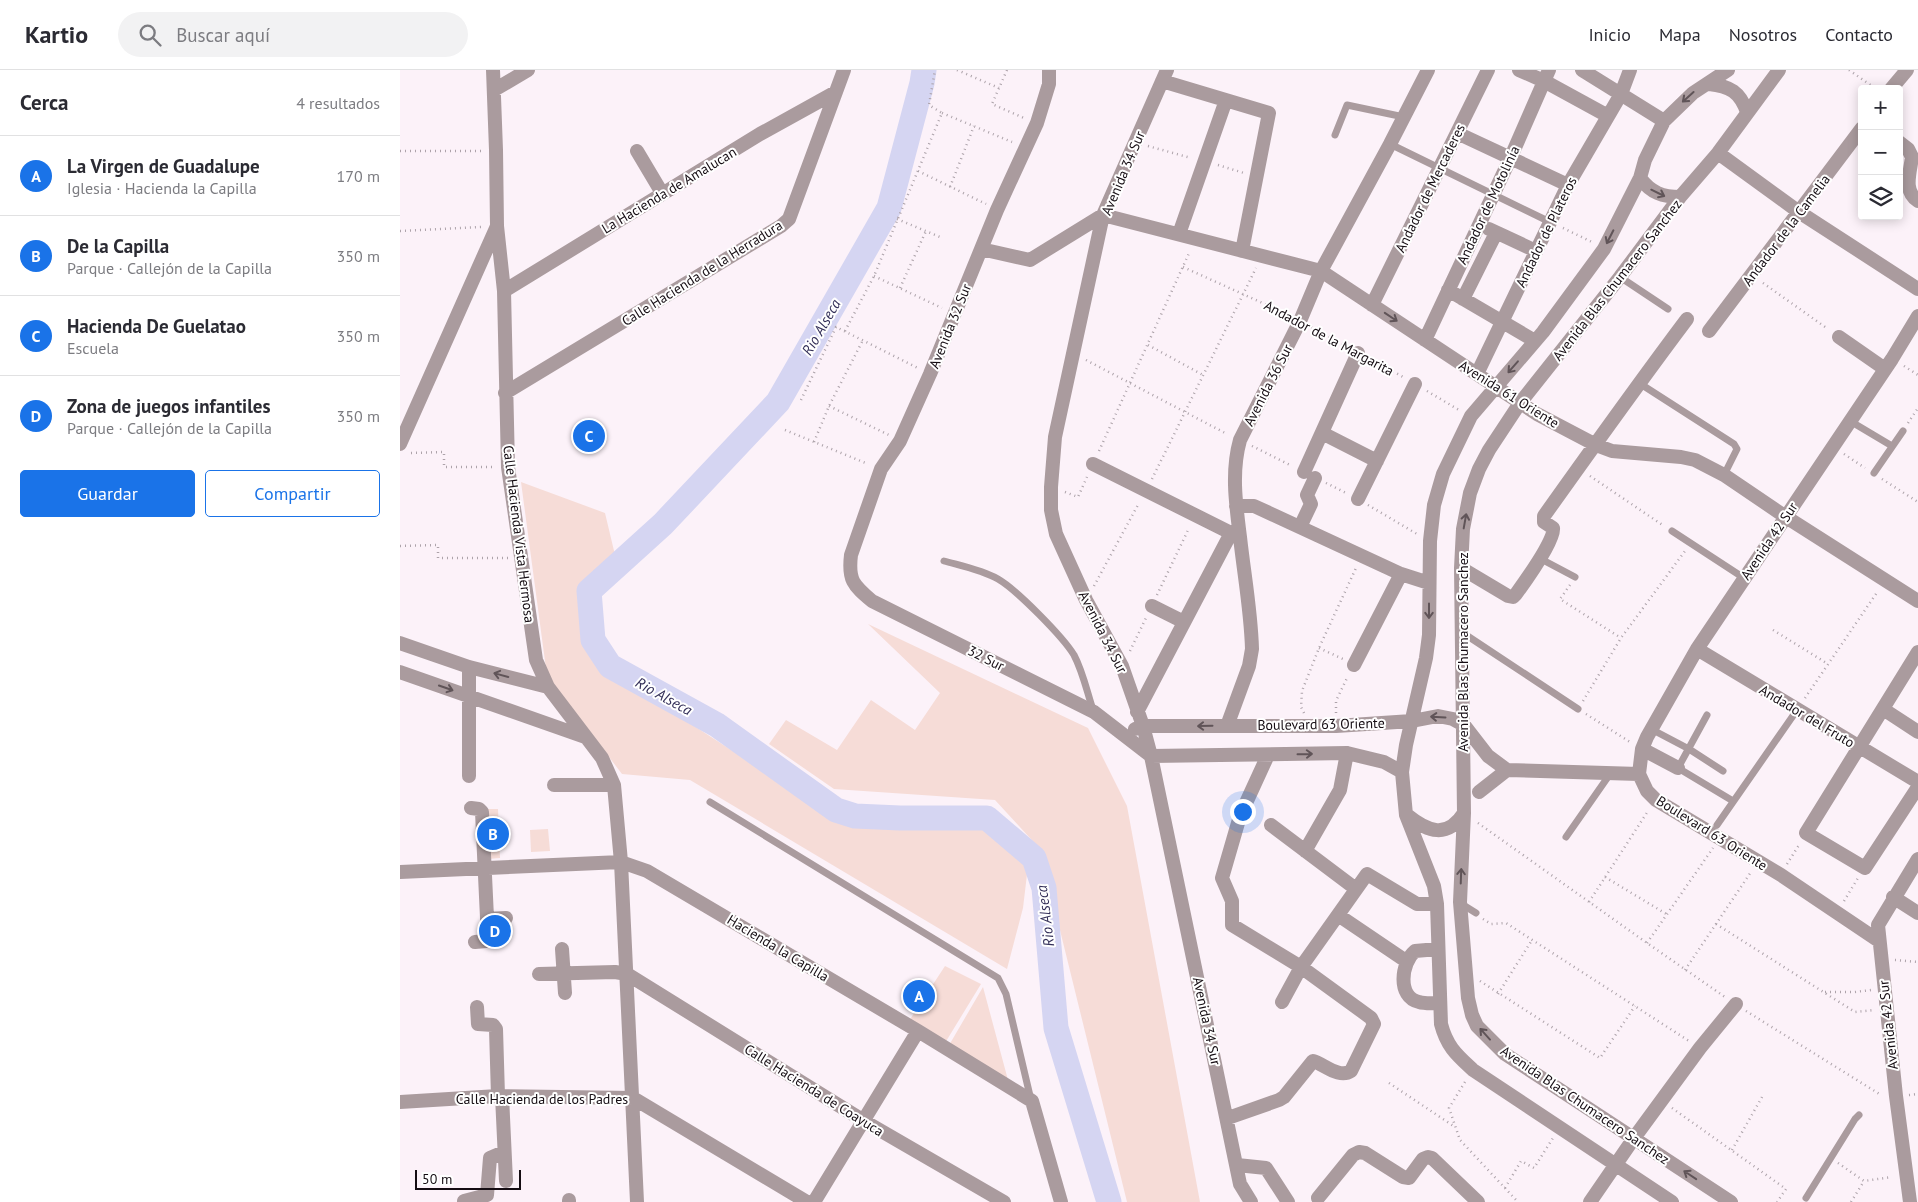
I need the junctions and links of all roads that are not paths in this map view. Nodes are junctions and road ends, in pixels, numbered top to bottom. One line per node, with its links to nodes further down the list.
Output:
1 (493, 70): 17 (street, Calle Hacienda Vista Hermosa)
2 (528, 70): 17 (street)
3 (844, 70): 18 (street, Calle Hacienda de la Herradura)
4 (1049, 70): 47 (street, Avenida 32 Sur)
5 (1428, 70): 23 (street, Avenida 36 Sur)
6 (1488, 70): 26 (street, Andador de Mercaderes)
7 (1519, 70): 14 (street)
8 (1582, 70): 19 (street)
9 (1630, 70): 19 (street, Andador de Plateros)
10 (1728, 70): 15 (street, Avenida Blas Chumacero Sanchez)
11 (1779, 70): 21 (street, Avenida Blas Chumacero Sanchez)
12 (1907, 70): 16 (street)
13 (1165, 76): 20 (street); 41 (street, Avenida 34 Sur)
14 (1547, 76): 22 (street); 32 (street, Andador de Motolinía)
15 (1709, 84): 21 (street); 24 (street, Avenida Blas Chumacero Sanchez, one-way to 24)
16 (1894, 85)
17 (494, 90): 44 (street, Calle Hacienda Vista Hermosa)
18 (836, 92): 36 (street, La Hacienda de Amalucan); 71 (street, Calle Hacienda de la Herradura)
19 (1621, 94): 22 (street, Andador de Plateros); 24 (street)
20 (1226, 100): 46 (street); 48 (street)
21 (1747, 112): 31 (street, Avenida Blas Chumacero Sanchez)
22 (1608, 116): 35 (street, Andador de Plateros)
23 (1404, 117): 27 (lane); 28 (street, Avenida 36 Sur)
24 (1664, 121): 34 (street, Avenida Blas Chumacero Sanchez)
25 (1860, 130): 40 (street, Andador de la Camelia)
26 (1457, 133): 32 (street); 33 (street, Andador de Mercaderes)
27 (1335, 135)
28 (1390, 144): 33 (lane); 50 (street, Avenida 36 Sur)
29 (1903, 145): 39 (street)
30 (638, 151): 36 (street)
31 (1718, 153): 38 (street, Avenida Blas Chumacero Sanchez); 40 (street)
32 (1510, 159): 35 (street); 37 (street, Andador de Motolinía)
33 (1440, 168): 37 (lane); 56 (street, Andador de Mercaderes)
34 (1640, 178): 38 (street, one-way to 38); 64 (street, Avenida Blas Chumacero Sanchez, one-way to 64)
35 (1568, 185): 42 (street, Andador de Plateros)
36 (662, 193): 54 (street, La Hacienda de Amalucan)
37 (1494, 194): 42 (lane); 43 (street, Andador de Motolinía)
38 (1680, 197): 51 (street, Avenida Blas Chumacero Sanchez)
39 (1914, 198)
40 (1799, 212): 52 (street); 61 (street, Andador de la Camelia)
41 (1103, 215): 46 (street, Avenida 61 Oriente); 47 (street); 113 (street, Avenida 34 Sur)
42 (1550, 222): 49 (street, Andador de Plateros)
43 (1479, 224): 45 (street); 53 (street, Andador de Motolinía)
44 (497, 226): 54 (street, Calle Hacienda Vista Hermosa); 78 (street)
45 (1496, 233): 49 (street); 55 (street)
46 (1179, 234): 48 (street, Avenida 61 Oriente)
47 (981, 249): 95 (street, Avenida 32 Sur)
48 (1242, 250): 50 (street, Avenida 61 Oriente)
49 (1536, 252): 60 (street, Andador de Plateros)
50 (1321, 271): 56 (street, Avenida 61 Oriente); 84 (street, Avenida 36 Sur)
51 (1620, 277): 57 (lane); 72 (street, Avenida Blas Chumacero Sanchez)
52 (1918, 289)
53 (1448, 290): 55 (street); 63 (street, Andador de Motolinía)
54 (504, 291): 71 (street, Calle Hacienda Vista Hermosa)
55 (1463, 299): 60 (street)
56 (1372, 305): 63 (street, Avenida 61 Oriente, one-way to 63)
57 (1668, 309)
58 (1918, 316): 66 (street, Avenida 42 Sur)
59 (1687, 320): 68 (street)
60 (1502, 322): 64 (street); 67 (street, Andador de Plateros)
61 (1709, 332)
62 (1839, 337): 66 (street)
63 (1425, 340): 67 (street, Avenida 61 Oriente)
64 (1535, 341): 70 (street, Avenida Blas Chumacero Sanchez, one-way to 70)
65 (1358, 352): 75 (street)
66 (1885, 369): 73 (street, Avenida 42 Sur)
67 (1477, 374): 70 (street, Avenida 61 Oriente)
68 (1638, 383): 76 (street); 82 (lane)
69 (1414, 384): 79 (street)
70 (1496, 386): 72 (street, Avenida 61 Oriente); 96 (street, Avenida Blas Chumacero Sanchez)
71 (505, 393): 107 (street, Calle Hacienda Vista Hermosa)
72 (1520, 403): 76 (street, Avenida 61 Oriente); 91 (street, Avenida Blas Chumacero Sanchez, one-way to 72)
73 (1850, 421): 77 (lane); 85 (street, Avenida 42 Sur)
74 (1903, 431): 77 (lane)
75 (1322, 433): 79 (street); 86 (street)
76 (1596, 445): 82 (street, Avenida 61 Oriente); 89 (street)
77 (1892, 446): 81 (lane)
78 (404, 448)
79 (1377, 461): 83 (street)
80 (1093, 464): 88 (street)
81 (1874, 473)
82 (1724, 475): 85 (street, Avenida 61 Oriente)
83 (1358, 499)
84 (1236, 506): 86 (street); 88 (street, Avenida 36 Sur)
85 (1786, 517): 94 (street, Avenida 42 Sur); 97 (street, Avenida 61 Oriente)
86 (1300, 528): 92 (street)
87 (1672, 531): 94 (lane)
88 (1235, 535): 99 (street); 118 (street, Avenida 36 Sur)
89 (1540, 559): 91 (street); 93 (lane)
90 (944, 561): 112 (lane)
91 (1460, 568): 100 (street, Avenida Blas Chumacero Sanchez)
92 (1402, 574): 96 (street); 104 (street)
93 (1575, 577)
94 (1744, 578): 102 (street, Avenida 42 Sur)
95 (851, 581): 112 (street, 32 Sur)
96 (1429, 583): 115 (street, Avenida Blas Chumacero Sanchez, one-way to 115)
97 (1918, 601)
98 (1152, 606): 99 (street)
99 (1184, 622): 113 (street)
100 (1460, 631): 109 (lane); 116 (street, Avenida Blas Chumacero Sanchez)
101 (400, 643): 105 (street)
102 (1697, 649): 111 (street, Andador del Fruto); 119 (street, Avenida 42 Sur)
103 (1918, 652): 110 (street)
104 (1354, 665)
105 (469, 666): 107 (street, one-way to 105); 108 (street)
106 (400, 672): 108 (street, one-way to 108)
107 (548, 687): 122 (street, Calle Hacienda Vista Hermosa)
108 (468, 696): 122 (street); 135 (street)
109 (1578, 708)
110 (1883, 708): 120 (street); 123 (street)
111 (1797, 710): 123 (street, Andador del Fruto); 141 (lane)
112 (1094, 712): 121 (street, 32 Sur)
113 (1137, 712): 117 (street, Avenida 34 Sur)
114 (1707, 715): 125 (lane)
115 (1412, 721): 116 (street, Boulevard 63 Oriente, one-way to 115); 118 (street, Boulevard 63 Oriente); 132 (street, Avenida Blas Chumacero Sanchez)
116 (1464, 725): 130 (street); 144 (street, Avenida Blas Chumacero Sanchez)
117 (1143, 726): 118 (street, Boulevard 63 Oriente, one-way to 117); 121 (street); 128 (street, Avenida 34 Sur)
118 (1228, 726)
119 (1650, 729): 124 (street, Avenida 42 Sur); 125 (lane)
120 (1918, 732)
121 (1122, 734): 128 (street, 32 Sur)
122 (585, 737): 138 (street, Calle Hacienda Vista Hermosa)
123 (1859, 747): 136 (street, Andador del Fruto); 139 (street)
124 (1642, 749): 129 (street); 134 (street, Avenida 42 Sur)
125 (1689, 749): 129 (lane); 131 (lane)
126 (1347, 753): 127 (street, one-way to 126); 132 (street); 149 (street)
127 (1268, 755): 128 (street); 168 (street)
128 (1151, 756): 183 (street, Avenida 34 Sur)
129 (1678, 768): 141 (lane)
130 (1507, 770): 133 (street); 140 (street)
131 (1723, 771)
132 (1402, 772): 145 (street, Avenida Blas Chumacero Sanchez)
133 (1610, 773): 134 (street); 148 (lane)
134 (1639, 774): 147 (street, Boulevard 63 Oriente)
135 (469, 776)
136 (1918, 782)
137 (554, 785): 138 (street)
138 (614, 785): 151 (street, Calle Hacienda Vista Hermosa)
139 (1918, 787)
140 (1479, 792)
141 (1733, 801): 147 (lane)
142 (710, 802): 180 (lane)
143 (476, 809): 152 (street)
144 (1464, 813): 145 (street); 156 (street, Avenida Blas Chumacero Sanchez, one-way to 144)
145 (1406, 815): 157 (street, Avenida Blas Chumacero Sanchez)
146 (1271, 825): 149 (street)
147 (1718, 832): 163 (street, Boulevard 63 Oriente)
148 (1566, 837)
149 (1305, 851): 154 (street)
150 (1918, 859): 155 (street, Avenida 42 Sur)
151 (621, 862): 152 (street, Hacienda la Capilla); 171 (street, Calle Hacienda Vista Hermosa); 177 (street, Hacienda la Capilla)
152 (485, 869): 153 (street, Hacienda la Capilla); 162 (street)
153 (400, 872)
154 (1356, 889): 157 (street); 160 (street)
155 (1893, 897): 158 (street); 163 (street, Avenida 42 Sur)
156 (1460, 902): 159 (lane); 185 (street, Avenida Blas Chumacero Sanchez, one-way to 156)
157 (1437, 904): 166 (street, Avenida Blas Chumacero Sanchez)
158 (1918, 913)
159 (1476, 914)
160 (1338, 915): 167 (street); 168 (street)
161 (506, 918): 162 (street)
162 (487, 919): 164 (street)
163 (1879, 941): 204 (street, Avenida 42 Sur)
164 (475, 942)
165 (562, 949): 170 (street)
166 (1438, 949): 167 (street); 174 (street, Avenida Blas Chumacero Sanchez)
167 (1406, 961): 174 (street)
168 (1301, 967): 173 (street); 183 (street)
169 (539, 974): 170 (street)
170 (564, 974): 171 (street); 172 (street)
171 (627, 974): 179 (street, Calle Hacienda Vista Hermosa); 184 (street, Calle Hacienda de Coayuca)
172 (565, 993)
173 (1282, 1002)
174 (1440, 1003): 188 (street, Avenida Blas Chumacero Sanchez)
175 (1736, 1004): 185 (street)
176 (477, 1007): 178 (street)
177 (918, 1031): 180 (street, Hacienda la Capilla); 184 (street)
178 (500, 1096): 179 (street, Calle Hacienda de los Padres); 181 (street, Calle Hacienda de los Padres); 186 (street)
179 (633, 1098): 193 (street, Calle Hacienda Vista Hermosa); 194 (street, Calle Hacienda de los Padres)
180 (1032, 1101): 197 (street)
181 (400, 1102)
182 (1859, 1115): 191 (lane)
183 (1228, 1118): 187 (street, Avenida 34 Sur)
184 (864, 1121): 195 (street); 196 (street, Calle Hacienda de Coayuca)
185 (1634, 1138): 188 (street); 203 (street, Avenida Blas Chumacero Sanchez, one-way to 185)
186 (504, 1152): 189 (street); 192 (street)
187 (1237, 1165): 198 (street, Avenida 34 Sur); 199 (street)
188 (1616, 1166): 201 (street); 202 (street, Avenida Blas Chumacero Sanchez)
189 (506, 1181)
190 (1318, 1198): 200 (street)
191 (1806, 1198)
192 (464, 1201)
193 (637, 1202)
194 (807, 1202)
195 (814, 1202)
196 (1004, 1202)
197 (1061, 1202)
198 (1251, 1202)
199 (1288, 1202)
200 (1478, 1202)
201 (1590, 1202)
202 (1672, 1202)
203 (1731, 1202)
204 (1910, 1202)

